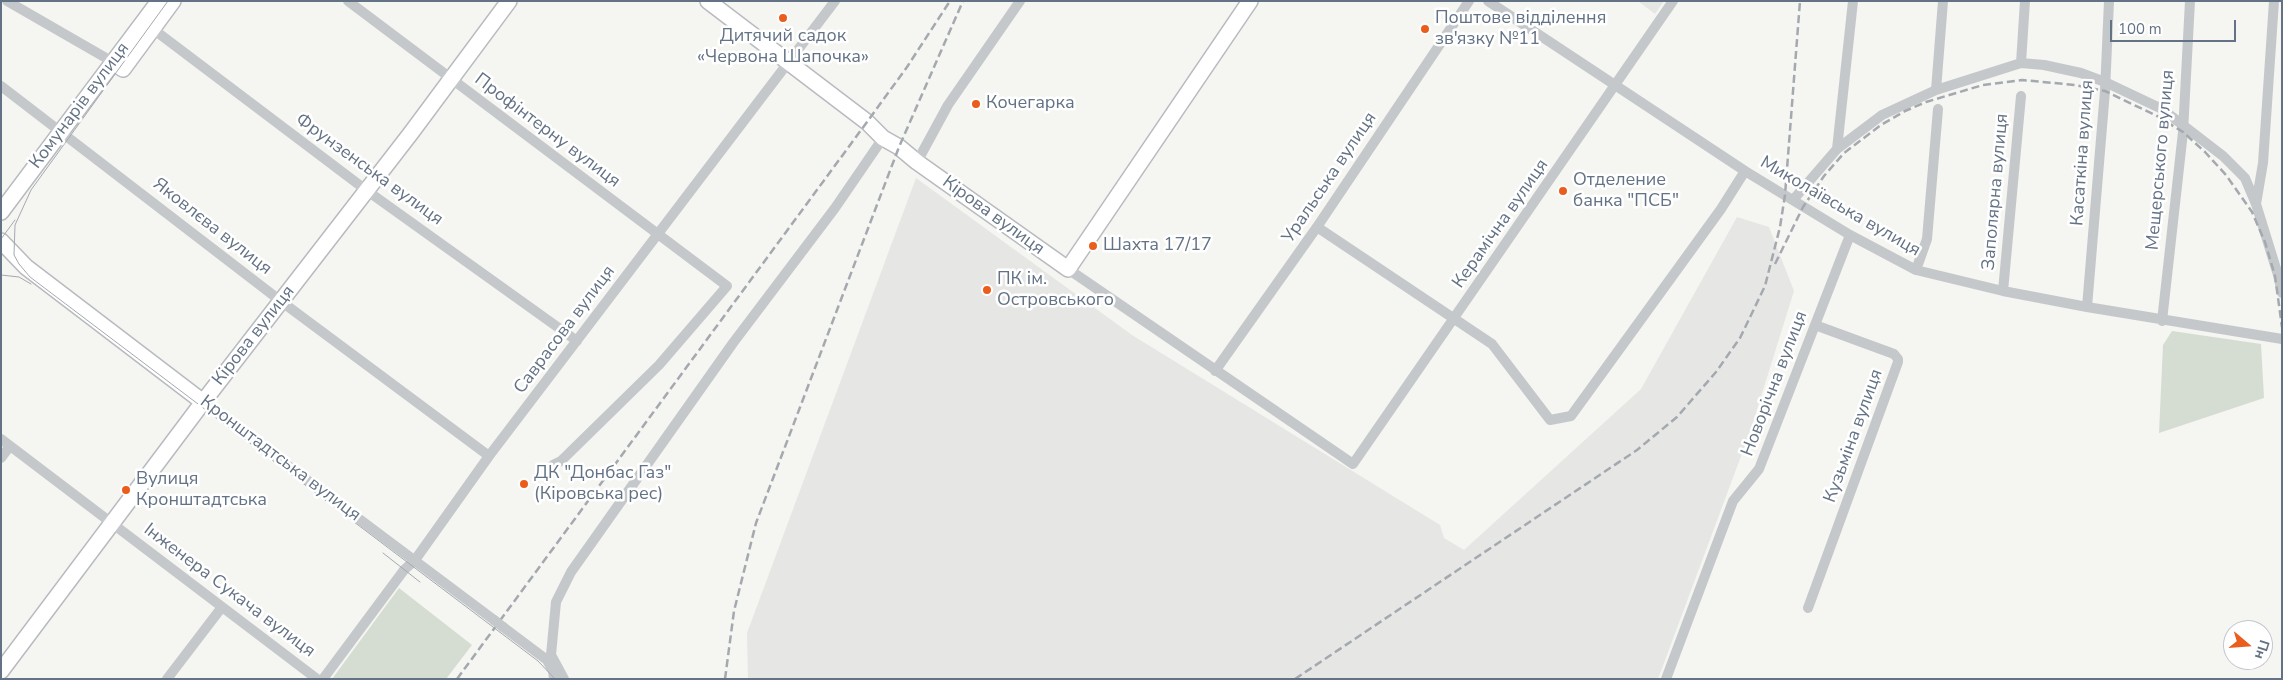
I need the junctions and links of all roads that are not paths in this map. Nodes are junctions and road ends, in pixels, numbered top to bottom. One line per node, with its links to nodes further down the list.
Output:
1 (159, 1): 19 (main road, Комунарів вулиця)
2 (173, 1): 19 (main road, Комунарів вулиця)
3 (348, 1): 23 (street, Профінтерну вулиця)
4 (708, 1): 20 (main road, Кірова вулиця)
5 (835, 1): 20 (street, Саврасова вулиця)
6 (1020, 1): 34 (street)
7 (1250, 1): 44 (main road)
8 (1469, 1): 40 (street, Уральська вулиця)
9 (1488, 1): 26 (street, Миколаївська вулиця)
10 (1673, 1): 26 (street, Керамічна вулиця)
11 (1853, 1): 33 (street)
12 (1942, 1): 27 (street)
13 (2025, 1): 21 (street)
14 (2110, 1): 24 (street, Касаткіна вулиця)
15 (2190, 1): 30 (street, Мещерського вулиця)
16 (2274, 1): 38 (street)
17 (12, 2): 22 (street)
18 (508, 2): 23 (main road, Кірова вулиця)
19 (148, 25): 22 (main road, Комунарів вулиця); 36 (street, Фрунзенська вулиця)
20 (789, 62): 32 (main road, Кірова вулиця); 42 (street, Саврасова вулиця)
21 (2021, 63): 24 (street); 27 (street)
22 (118, 65): 31 (main road, Комунарів вулиця)
23 (450, 79): 36 (main road, Кірова вулиця); 42 (street, Профінтерну вулиця)
24 (2105, 82): 30 (street); 49 (street, Касаткіна вулиця)
25 (1, 86): 31 (street, Яковлєва вулиця)
26 (1615, 86): 35 (street, Миколаївська вулиця); 50 (street, Керамічна вулиця)
27 (1936, 90): 33 (street)
28 (2022, 96): 46 (street, Заполярна вулиця)
29 (1938, 109): 45 (street)
30 (2182, 124): 38 (street); 51 (street, Мещерського вулиця)
31 (60, 131): 39 (main road, Комунарів вулиця); 48 (street, Яковлєва вулиця)
32 (883, 138): 34 (main road, Кірова вулиця); 71 (street)
33 (1837, 149): 37 (street)
34 (917, 162): 44 (main road, Кірова вулиця)
35 (1745, 171): 37 (street, Миколаївська вулиця); 50 (street)
36 (366, 190): 48 (main road, Кірова вулиця); 54 (street, Фрунзенська вулиця)
37 (1793, 200): 41 (street, Миколаївська вулиця)
38 (2256, 204): 47 (street)
39 (1, 212)
40 (1317, 227): 50 (street); 55 (street, Уральська вулиця)
41 (1850, 234): 45 (street, Миколаївська вулиця); 52 (street, Новорічна вулиця)
42 (658, 235): 54 (street, Саврасова вулиця); 61 (street, Профінтерну вулиця)
43 (1, 241): 56 (main road, Кронштадтська вулиця)
44 (1068, 270): 55 (street)
45 (1916, 270): 46 (street, Миколаївська вулиця)
46 (2003, 291): 49 (street, Миколаївська вулиця)
47 (2282, 294)
48 (282, 302): 56 (main road, Кірова вулиця); 59 (street, Яковлєва вулиця)
49 (2087, 307): 51 (street, Миколаївська вулиця)
50 (1455, 320): 55 (street, Керамічна вулиця)
51 (2162, 321): 53 (street, Миколаївська вулиця)
52 (1815, 325): 65 (street, Кузьміна вулиця); 72 (street, Новорічна вулиця)
53 (2282, 339)
54 (577, 341): 59 (street, Саврасова вулиця)
55 (1215, 371)
56 (203, 402): 62 (main road, Кірова вулиця); 63 (street, Кронштадтська вулиця)
57 (1, 439): 58 (street, Інженера Сукача вулиця)
58 (10, 446): 60 (street); 62 (street, Інженера Сукача вулиця)
59 (489, 456): 63 (street, Саврасова вулиця)
60 (1, 458)
61 (553, 465)
62 (112, 524): 64 (street, Інженера Сукача вулиця); 66 (main road, Кірова вулиця)
63 (415, 560): 69 (street, Саврасова вулиця); 70 (street, Кронштадтська вулиця, bridge)
64 (222, 607): 67 (street); 68 (street, Інженера Сукача вулиця)
65 (1808, 608)
66 (1, 671)
67 (167, 679)
68 (317, 679)
69 (323, 679)
70 (554, 679)
71 (564, 679)
72 (1666, 679)

